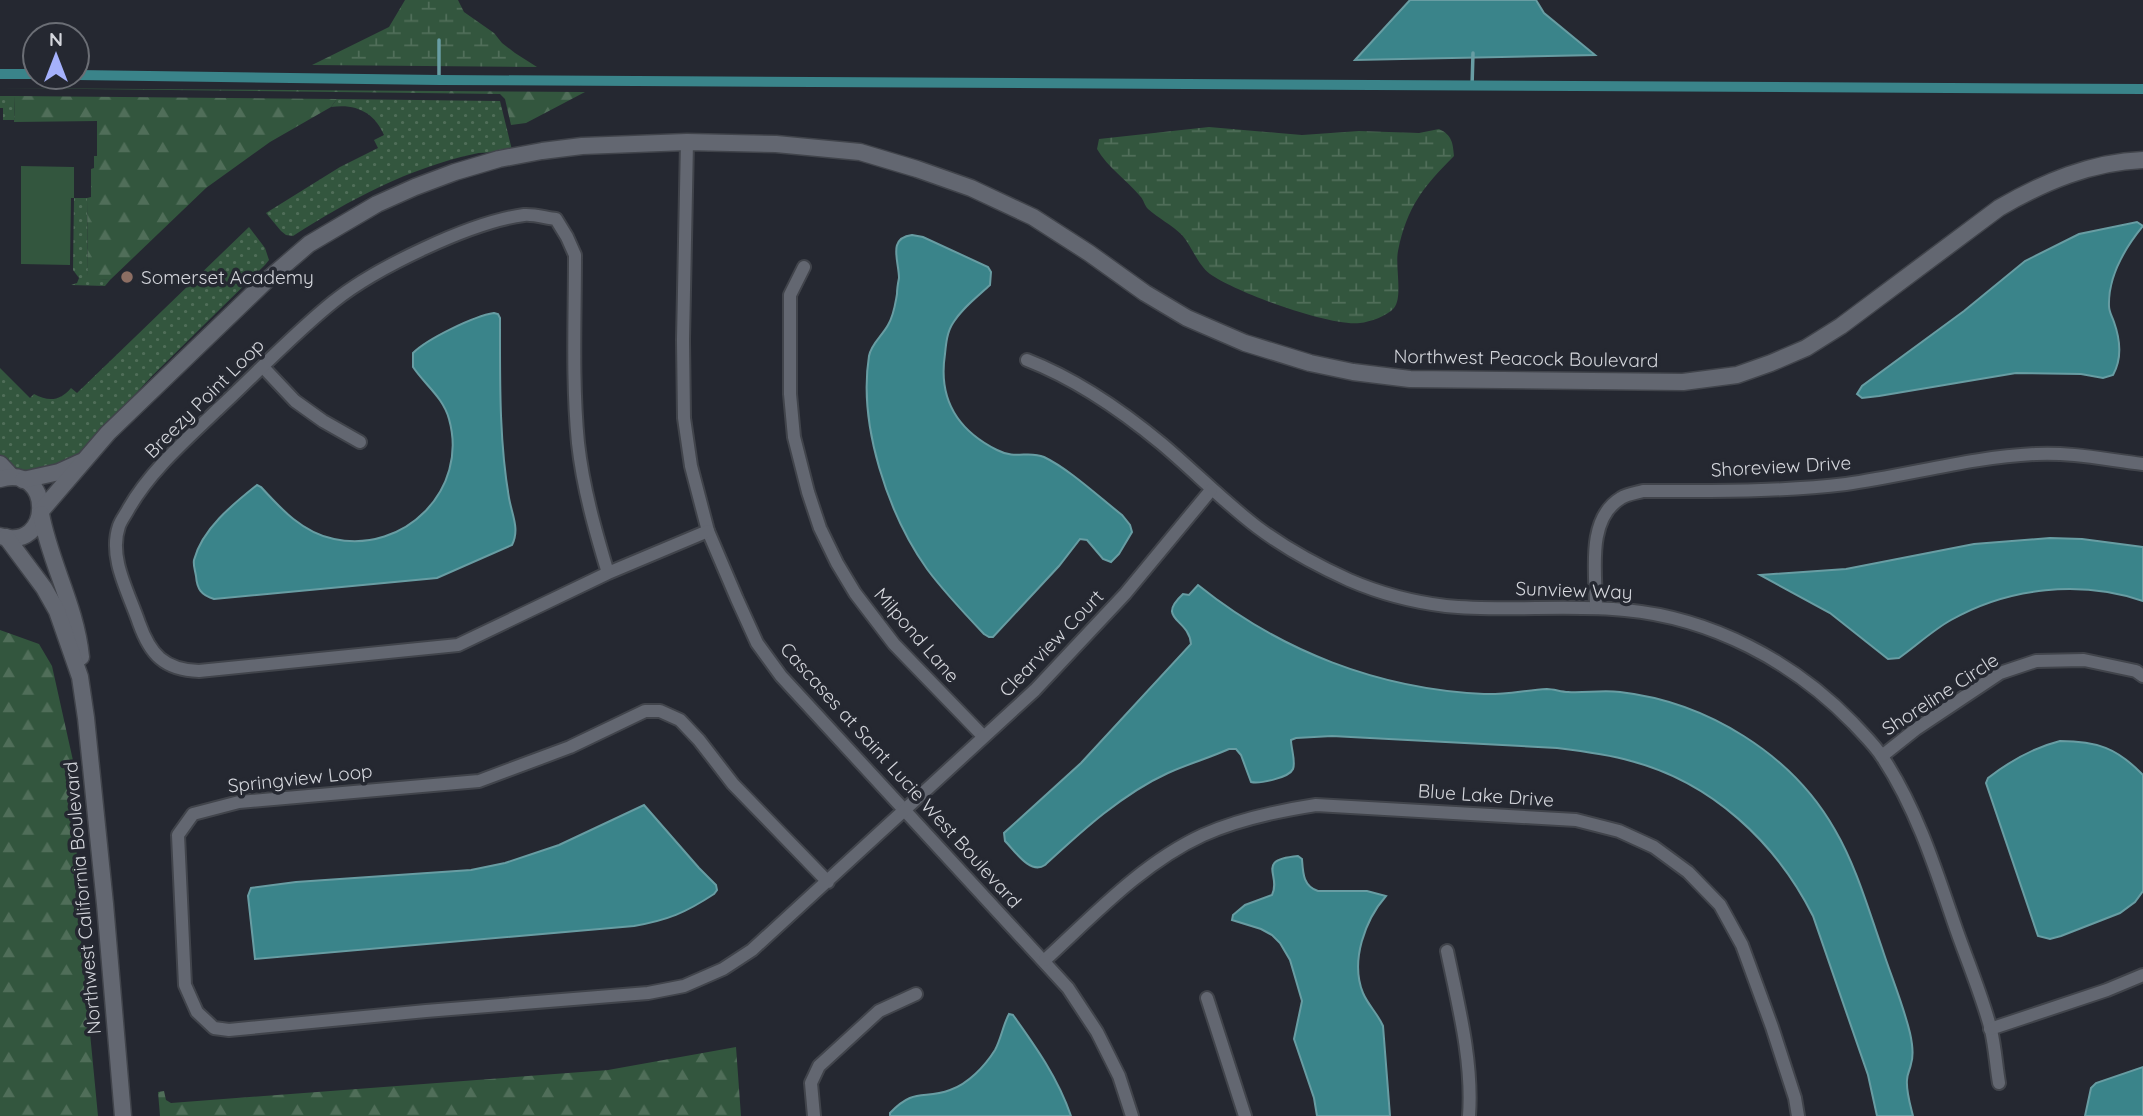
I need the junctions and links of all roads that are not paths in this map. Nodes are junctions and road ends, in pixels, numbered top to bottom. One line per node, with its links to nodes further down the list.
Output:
1 (687, 142): 2 (street, Northwest Peacock Boulevard); 7 (street, Northwest Peacock Boulevard); 13 (street, Cascases at Saint Lucie West Boulevard)
2 (2143, 160)
3 (804, 267): 19 (street, Milpond Lane)
4 (1027, 360): 11 (street, Sunview Way)
5 (263, 367): 6 (street); 15 (street, Breezy Point Loop); 15 (street, Breezy Point Loop)
6 (360, 442)
7 (83, 461): 10 (street, Northwest Peacock Boulevard); 12 (street, Northwest Peacock Boulevard)
8 (0, 464): 10 (street)
9 (2143, 464): 16 (street, Shoreview Drive)
10 (12, 479): 12 (street, Northwest California Boulevard)
11 (1211, 490): 16 (street, Sunview Way); 19 (street, Clearview Court)
12 (41, 513): 14 (street, Northwest Peacock Boulevard); 18 (street, Northwest California Boulevard)
13 (708, 531): 15 (street, Breezy Point Loop); 21 (street, Cascases at Saint Lucie West Boulevard)
14 (2, 537): 18 (street, Northwest California Boulevard)
15 (608, 573)
16 (1596, 607): 20 (street, Sunview Way)
17 (2143, 676): 20 (street, Shoreline Circle)
18 (80, 677): 30 (street, Northwest California Boulevard)
19 (983, 736): 21 (street, Clearview Court)
20 (1882, 756): 28 (street, Sunview Way)
21 (905, 810): 22 (street, Springview Loop); 24 (street, Cascases at Saint Lucie West Boulevard)
22 (828, 882): 22 (street, Springview Loop)
23 (1447, 951): 34 (street)
24 (1045, 960): 32 (street, Cascases at Saint Lucie West Boulevard); 35 (street, Blue Lake Drive)
25 (2143, 975): 28 (street)
26 (916, 994): 31 (street)
27 (1208, 998): 33 (street)
28 (1990, 1029): 29 (street, Sunview Way)
29 (1999, 1083)
30 (123, 1116)
31 (814, 1116)
32 (1132, 1116)
33 (1245, 1116)
34 (1469, 1116)
35 (1798, 1116)

